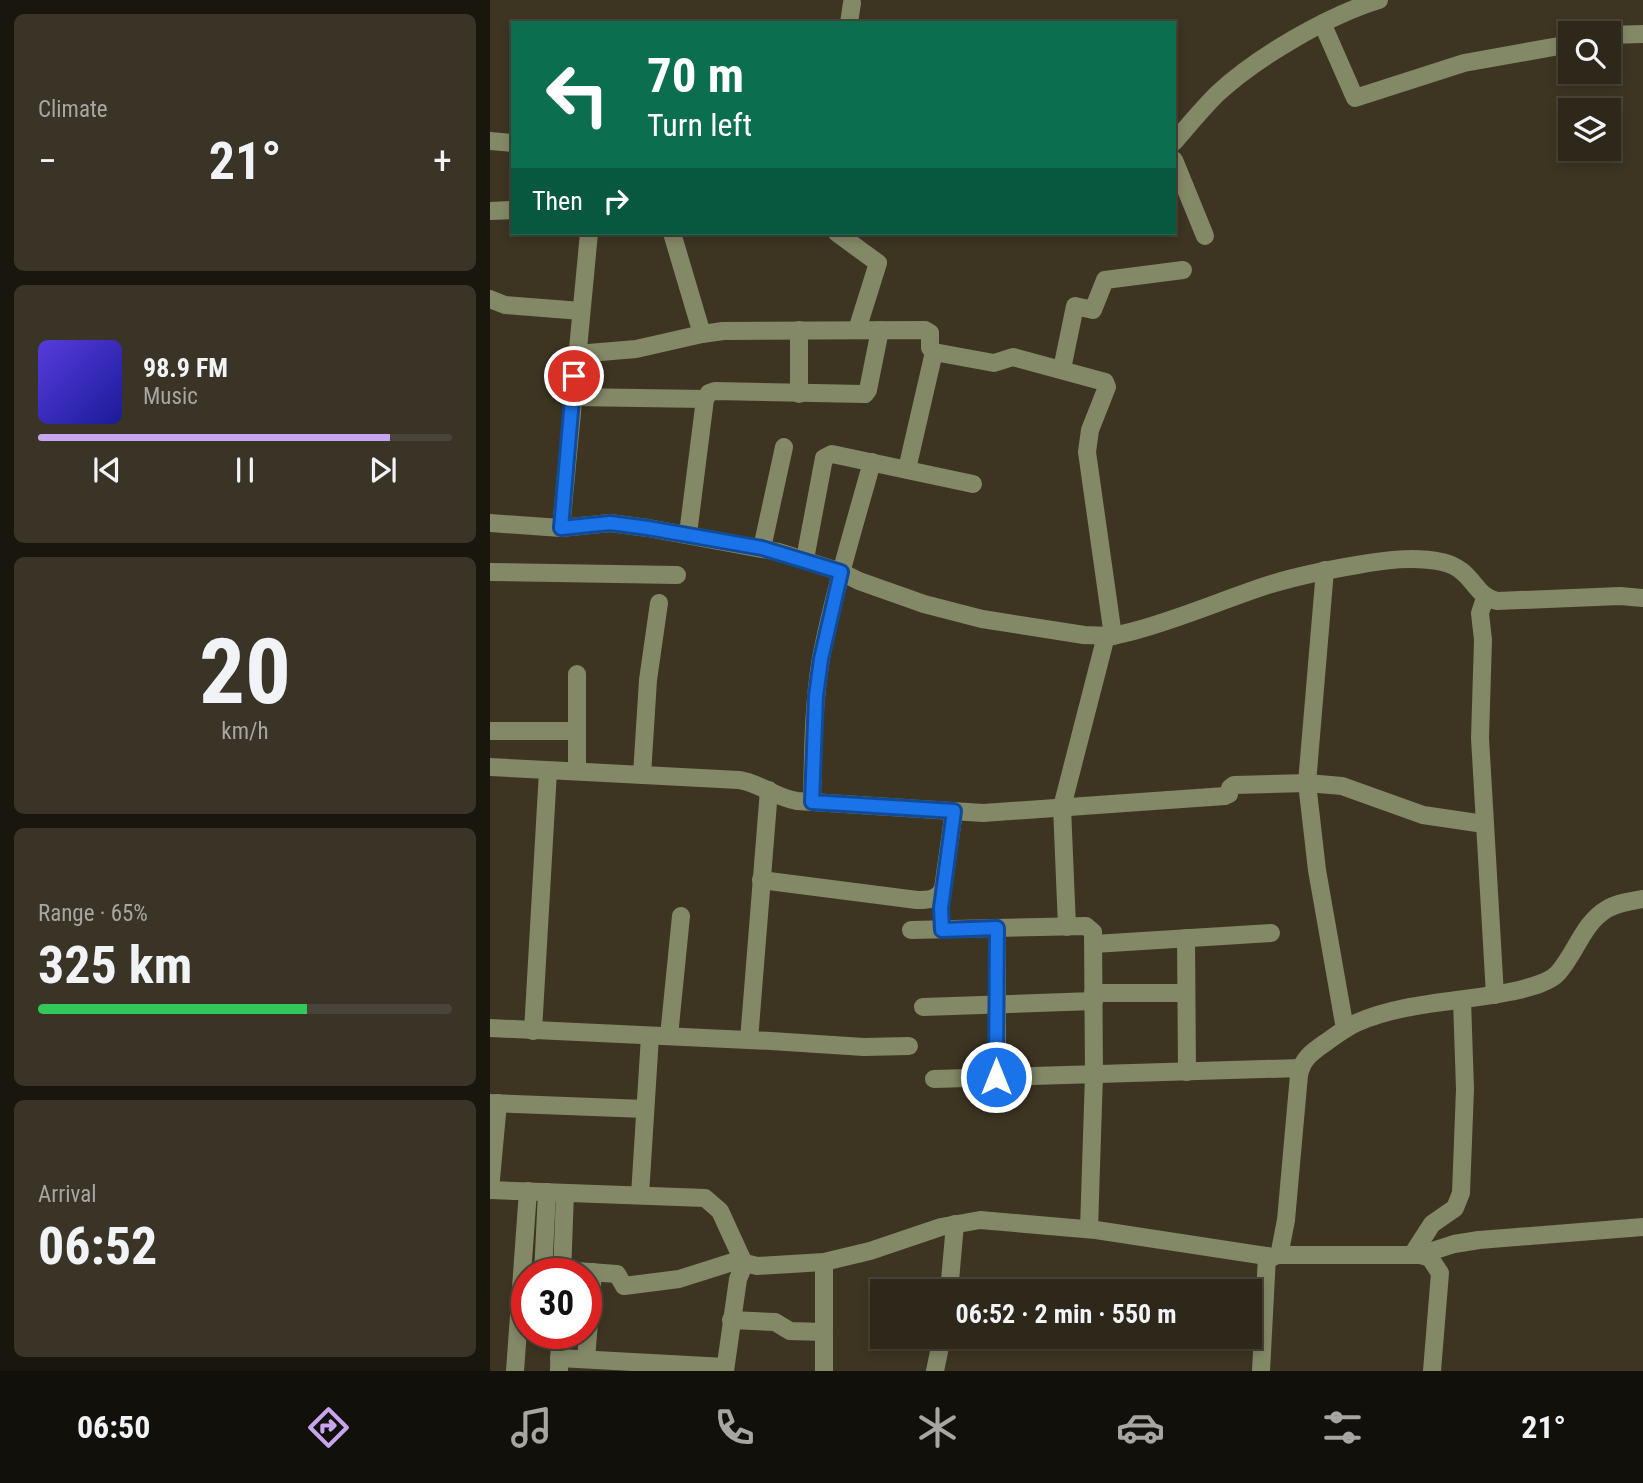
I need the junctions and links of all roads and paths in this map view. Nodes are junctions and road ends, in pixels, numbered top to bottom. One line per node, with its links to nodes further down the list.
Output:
1 (1379, 0): 4 (street)
2 (852, 3): 3 (street)
3 (849, 21)
4 (1322, 25): 7 (street); 8 (street)
5 (1643, 34): 6 (street)
6 (1621, 35)
7 (1558, 46)
8 (1176, 140)
9 (490, 141): 10 (street)
10 (511, 143)
11 (1176, 165): 17 (street)
12 (511, 210): 13 (street)
13 (490, 211)
14 (589, 235): 20 (street)
15 (673, 235): 24 (street)
16 (840, 235): 22 (street)
17 (1205, 236)
18 (1183, 270): 27 (street)
19 (490, 299): 20 (street)
20 (581, 311): 26 (street)
21 (799, 330): 22 (street); 24 (street); 28 (street)
22 (857, 330): 23 (street)
23 (880, 330): 25 (street); 28 (street)
24 (702, 334): 26 (street)
25 (934, 352): 27 (street); 33 (street)
26 (576, 354): 29 (street)
27 (1062, 369): 47 (street)
28 (799, 394): 30 (street)
29 (572, 397): 30 (street); 36 (street)
30 (705, 399): 37 (street)
31 (784, 446): 38 (street)
32 (872, 462): 33 (street); 39 (street); 42 (street)
33 (906, 470): 34 (street)
34 (973, 484)
35 (490, 523): 36 (street)
36 (561, 528): 37 (street)
37 (688, 534): 38 (street)
38 (762, 548): 39 (street)
39 (805, 559): 42 (street)
40 (1325, 570): 44 (street); 47 (street); 55 (street)
41 (490, 572): 43 (street)
42 (841, 572): 47 (street); 57 (street)
43 (677, 575)
44 (1485, 598): 45 (street); 60 (street)
45 (1643, 598)
46 (659, 603): 54 (street)
47 (1109, 636): 58 (street)
48 (577, 674): 50 (street)
49 (490, 731): 50 (street)
50 (577, 731): 53 (street)
51 (490, 767): 52 (street)
52 (548, 771): 53 (street); 80 (street)
53 (577, 772): 54 (street)
54 (642, 775): 56 (street)
55 (1307, 783): 58 (street); 60 (street); 79 (street)
56 (769, 790): 57 (street); 61 (street)
57 (812, 802): 59 (street)
58 (1062, 807): 59 (street); 65 (street)
59 (954, 811): 62 (street)
60 (1484, 824): 73 (street)
61 (761, 880): 62 (street); 83 (street)
62 (943, 889): 68 (street)
63 (1643, 899): 73 (street)
64 (681, 916): 82 (street)
65 (1067, 927): 66 (street); 71 (street)
66 (997, 928): 68 (street); 76 (street)
67 (911, 930): 68 (street)
68 (942, 930)
69 (1271, 933): 70 (street)
70 (1186, 938): 71 (street); 72 (street)
71 (1094, 944): 74 (street)
72 (1185, 993): 74 (street); 86 (street)
73 (1495, 995): 75 (street)
74 (1093, 997): 76 (street); 87 (street)
75 (1462, 1000): 79 (street); 99 (street)
76 (996, 1004): 77 (street); 88 (street)
77 (923, 1007)
78 (490, 1028): 80 (street)
79 (1345, 1029): 85 (street)
80 (533, 1031): 81 (street)
81 (650, 1036): 82 (street); 91 (street)
82 (669, 1036): 83 (street)
83 (749, 1040): 84 (street)
84 (909, 1046)
85 (1301, 1068): 86 (street); 100 (street)
86 (1187, 1072): 87 (street)
87 (1094, 1074): 88 (street); 98 (street)
88 (996, 1077): 89 (street)
89 (934, 1079)
90 (494, 1104): 91 (street); 92 (street)
91 (645, 1109): 95 (street)
92 (490, 1190): 93 (street)
93 (528, 1191): 94 (street); 114 (street)
94 (556, 1192): 95 (street); 101 (street); 102 (street)
95 (640, 1195): 103 (street)
96 (955, 1224): 98 (street); 104 (street); 106 (street)
97 (1643, 1227): 99 (street)
98 (1089, 1229): 100 (street)
99 (1416, 1255): 100 (street); 118 (street)
100 (1272, 1256): 117 (street)
101 (546, 1258)
102 (561, 1258)
103 (744, 1261): 104 (street); 105 (street); 107 (street)
104 (824, 1262): 108 (street)
105 (602, 1273)
106 (950, 1279)
107 (732, 1320): 108 (street); 113 (street)
108 (824, 1332): 115 (street)
109 (587, 1349): 111 (street)
110 (940, 1349): 116 (street)
111 (586, 1359): 112 (street); 113 (street)
112 (559, 1364)
113 (725, 1369)
114 (515, 1371)
115 (824, 1371)
116 (935, 1371)
117 (1261, 1371)
118 (1432, 1371)

